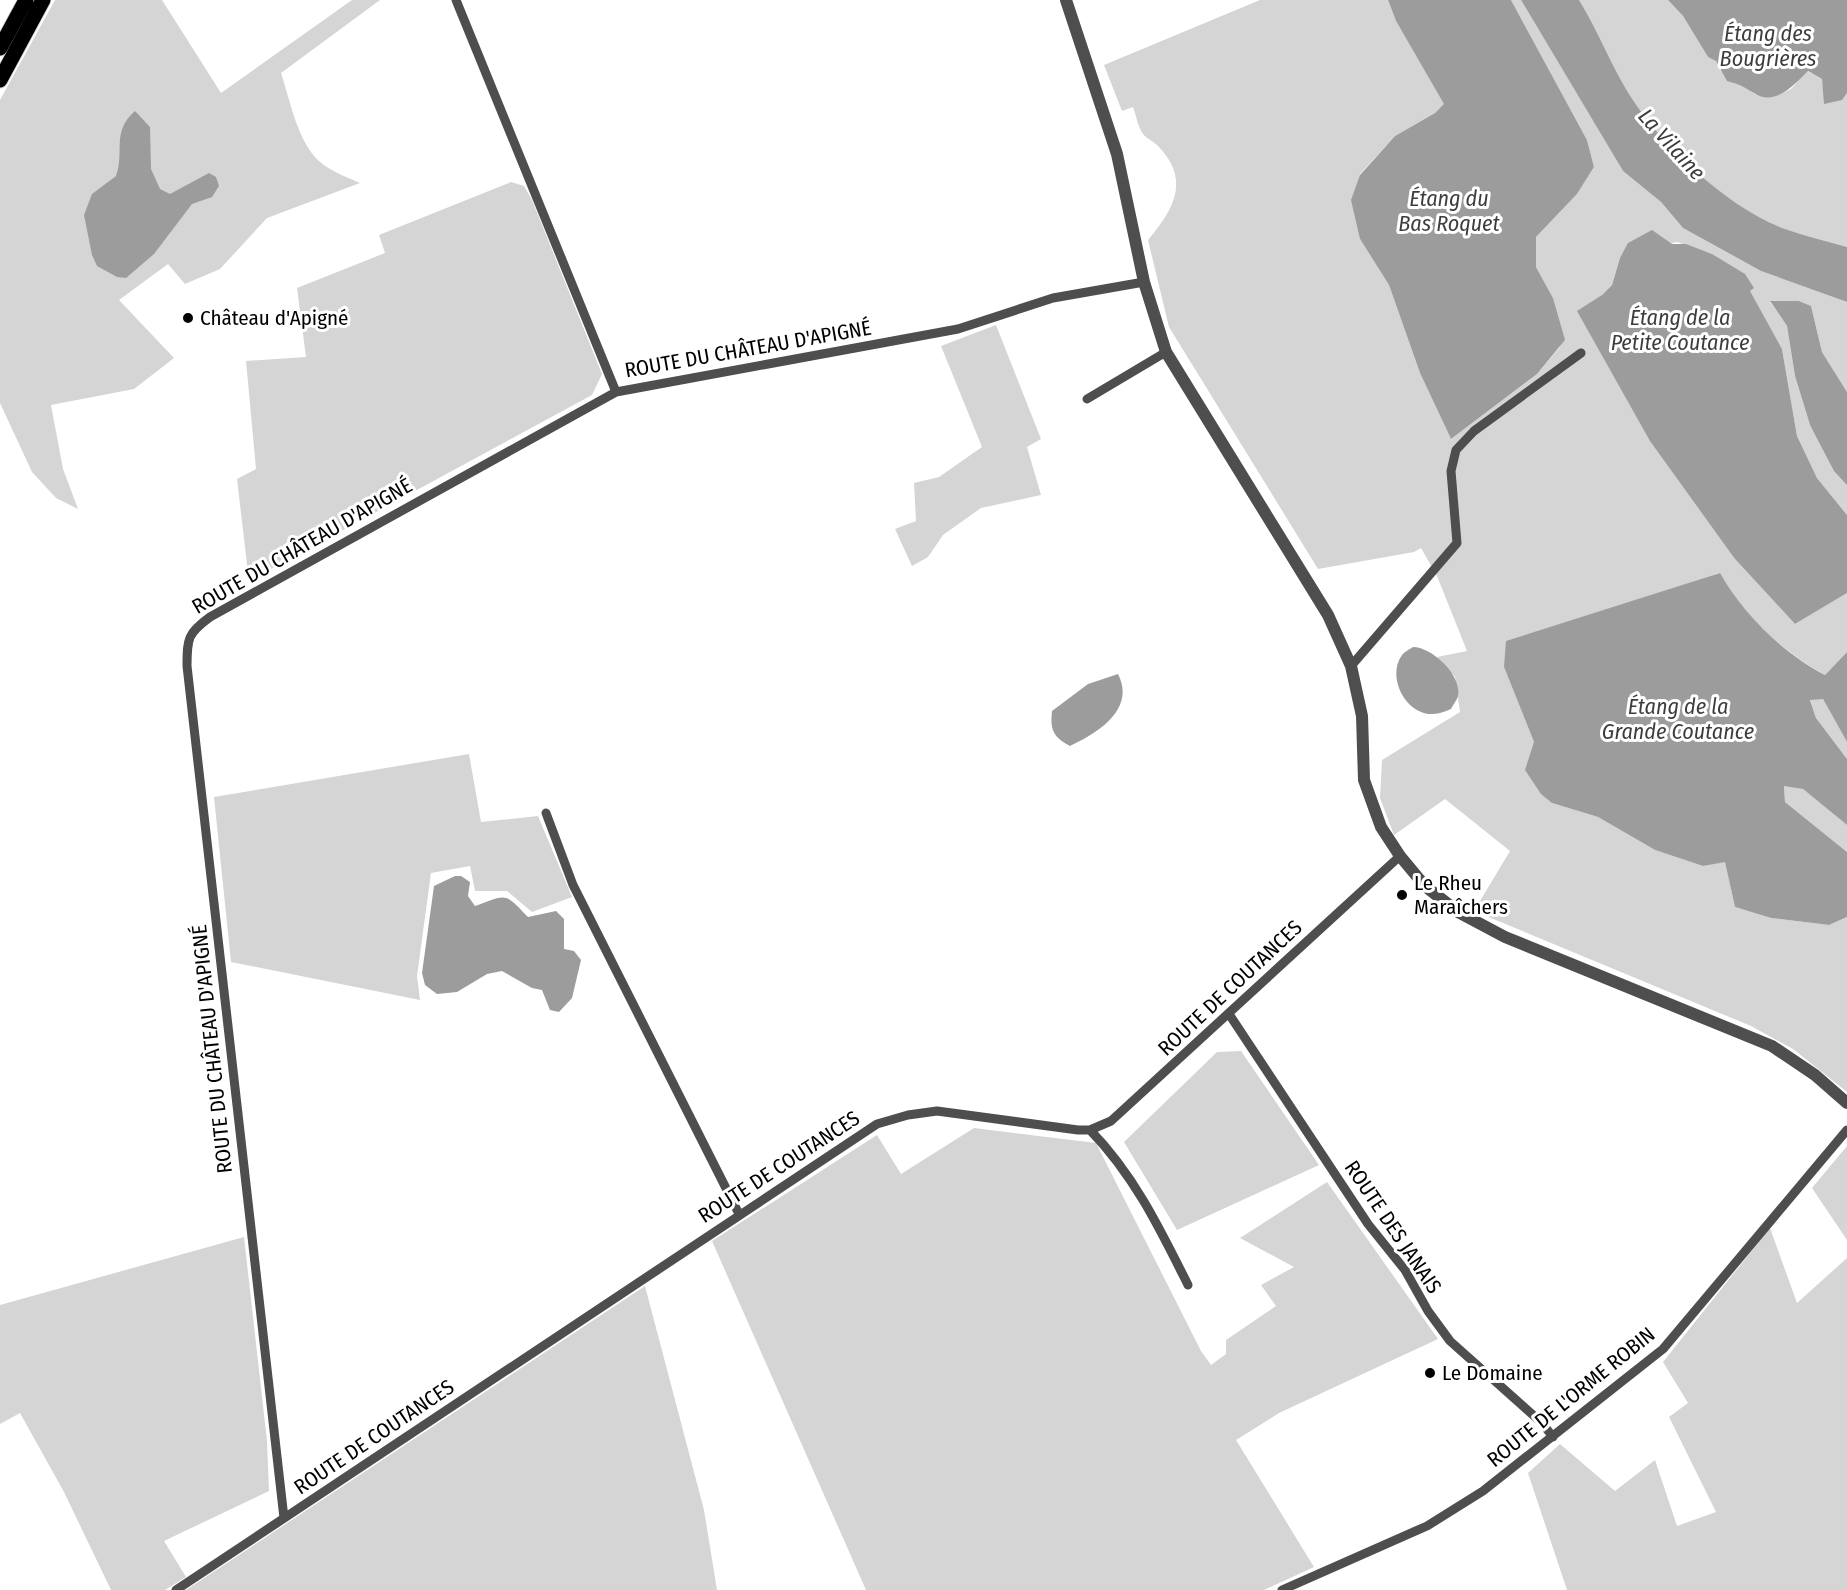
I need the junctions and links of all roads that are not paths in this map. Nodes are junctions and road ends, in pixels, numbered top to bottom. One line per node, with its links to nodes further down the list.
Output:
1 (26, 0): 5 (highway)
2 (43, 0): 6 (highway)
3 (456, 0): 10 (street)
4 (1066, 0): 7 (street)
5 (0, 48)
6 (0, 80)
7 (1144, 282): 8 (street); 10 (street, ROUTE DU CHÂTEAU D'APIGNÉ)
8 (1166, 352): 11 (street); 12 (street)
9 (1581, 352): 12 (street)
10 (616, 392): 22 (street, ROUTE DU CHÂTEAU D'APIGNÉ)
11 (1087, 399)
12 (1351, 666): 14 (street)
13 (546, 813): 19 (street)
14 (1400, 856): 15 (street, ROUTE DE COUTANCES); 16 (street)
15 (1229, 1014): 17 (street, ROUTE DE COUTANCES); 21 (street, ROUTE DES JANAIS)
16 (1847, 1103)
17 (1090, 1130): 19 (street, ROUTE DE COUTANCES); 20 (street)
18 (1847, 1130): 21 (street, ROUTE DE L'ORME ROBIN)
19 (739, 1214): 22 (street, ROUTE DE COUTANCES)
20 (1188, 1285)
21 (1553, 1437): 24 (street, ROUTE DE L'ORME ROBIN)
22 (284, 1518): 23 (street, ROUTE DE COUTANCES)
23 (176, 1590)
24 (1282, 1590)

